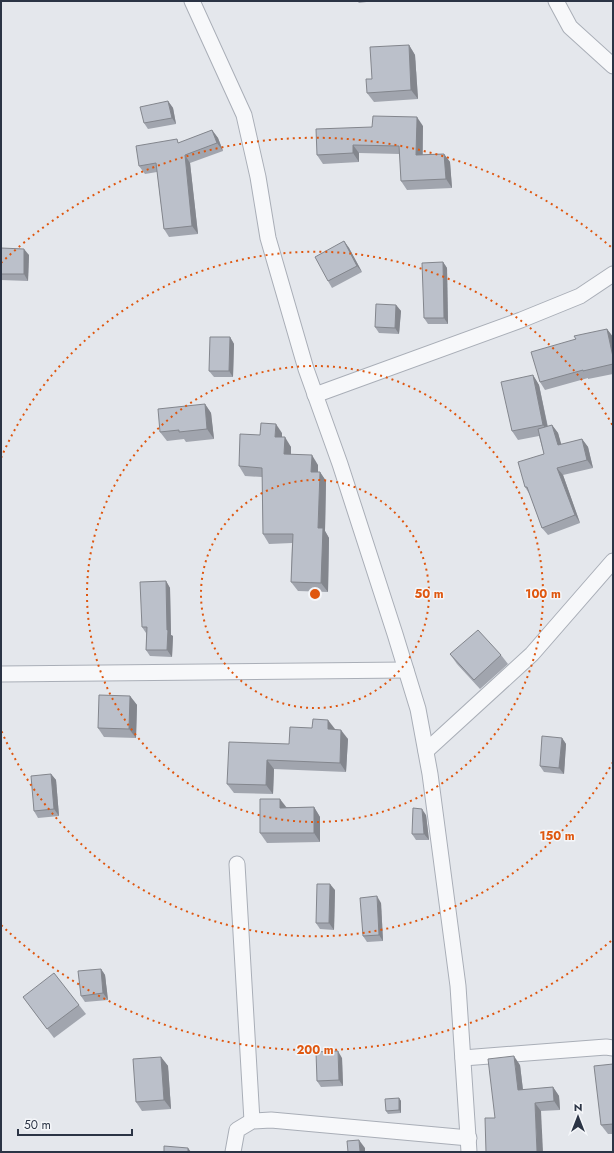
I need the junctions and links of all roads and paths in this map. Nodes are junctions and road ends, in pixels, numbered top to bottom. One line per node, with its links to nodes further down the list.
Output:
1 (192, 1): 5 (street)
2 (556, 1): 3 (street)
3 (613, 66)
4 (613, 274): 5 (street)
5 (315, 395): 7 (street)
6 (613, 561): 9 (street)
7 (406, 670): 8 (street); 9 (street)
8 (1, 674)
9 (426, 751): 12 (street)
10 (237, 864): 13 (street)
11 (613, 1048): 12 (street)
12 (464, 1058): 14 (street)
13 (252, 1121): 14 (street); 15 (street)
14 (469, 1145)
15 (234, 1152)

